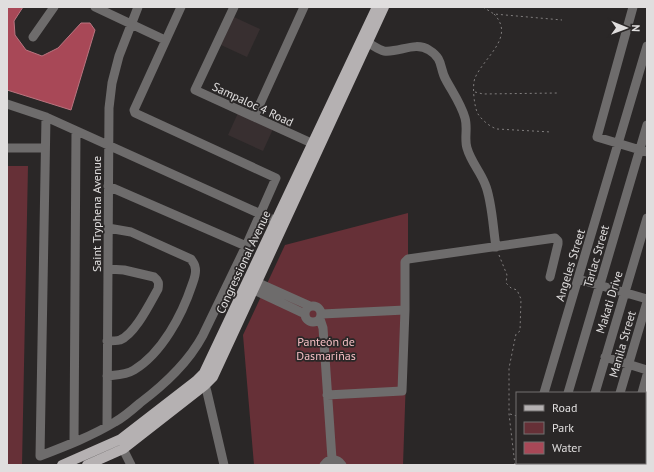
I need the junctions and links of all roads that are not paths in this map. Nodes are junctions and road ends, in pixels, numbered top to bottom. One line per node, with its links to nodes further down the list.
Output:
1 (54, 7): 11 (street)
2 (138, 7): 10 (street, Saint Tryphena Avenue)
3 (181, 7): 12 (street)
4 (234, 7): 17 (street, Sampaloc 4 Road)
5 (304, 7): 17 (street)
6 (377, 7): 22 (main road, Congressional Avenue)
7 (384, 7): 13 (main road, Congressional Avenue)
8 (633, 7): 20 (street)
9 (100, 8): 10 (street)
10 (131, 24): 12 (street); 21 (street, Saint Tryphena Avenue)
11 (33, 37)
12 (166, 40): 27 (street)
13 (368, 43): 22 (main road, Congressional Avenue); 32 (street)
14 (647, 46): 20 (street, Angeles Street)
15 (7, 104): 16 (street)
16 (46, 117): 19 (street); 24 (street)
17 (254, 117): 22 (street, Sampaloc 4 Road)
18 (647, 125): 25 (street, Tarlac Street)
19 (76, 131): 21 (street); 59 (street)
20 (618, 143): 25 (street); 35 (street, Angeles Street)
21 (108, 146): 26 (street, Saint Tryphena Avenue); 27 (street)
22 (316, 146): 28 (main road, Congressional Avenue); 36 (main road, Congressional Avenue)
23 (7, 148): 24 (street)
24 (45, 148): 59 (street)
25 (643, 151): 37 (street, Tarlac Street)
26 (108, 186): 30 (street, Saint Tryphena Avenue); 31 (street)
27 (260, 214): 28 (street); 31 (street)
28 (276, 221): 36 (main road, Congressional Avenue)
29 (646, 222): 38 (street, Makati Drive)
30 (108, 228): 33 (street, Saint Tryphena Avenue); 50 (street)
31 (246, 246): 58 (street)
32 (496, 247): 34 (street); 42 (street)
33 (108, 269): 45 (street, Saint Tryphena Avenue); 45 (street)
34 (550, 277)
35 (578, 279): 37 (street); 52 (street, Angeles Street)
36 (252, 284): 39 (street); 51 (main road, Congressional Avenue)
37 (600, 286): 38 (street); 53 (street, Tarlac Street)
38 (624, 293): 40 (street); 46 (street, Makati Drive)
39 (273, 294): 41 (street); 43 (street)
40 (647, 300): 47 (street, Manila Street)
41 (310, 306): 43 (street); 44 (street)
42 (405, 310): 44 (street); 57 (street)
43 (305, 314): 44 (street)
44 (321, 316): 57 (street)
45 (107, 341): 50 (street, Saint Tryphena Avenue)
46 (606, 357): 47 (street); 54 (street, Makati Drive)
47 (629, 364): 48 (street); 55 (street, Manila Street)
48 (647, 370)
49 (647, 375): 56 (street)
50 (107, 376): 58 (street, Saint Tryphena Avenue)
51 (203, 381): 60 (main road, Congressional Avenue); 62 (main road, Congressional Avenue); 65 (street)
52 (544, 392)
53 (568, 392)
54 (595, 392)
55 (620, 392)
56 (642, 392)
57 (327, 395): 61 (street)
58 (107, 426): 59 (street)
59 (74, 442)
60 (123, 450): 63 (main road, Congressional Avenue); 64 (street)
61 (332, 459): 66 (street); 67 (street)
62 (62, 465)
63 (87, 465)
64 (131, 465)
65 (224, 465)
66 (324, 465)
67 (342, 465)

